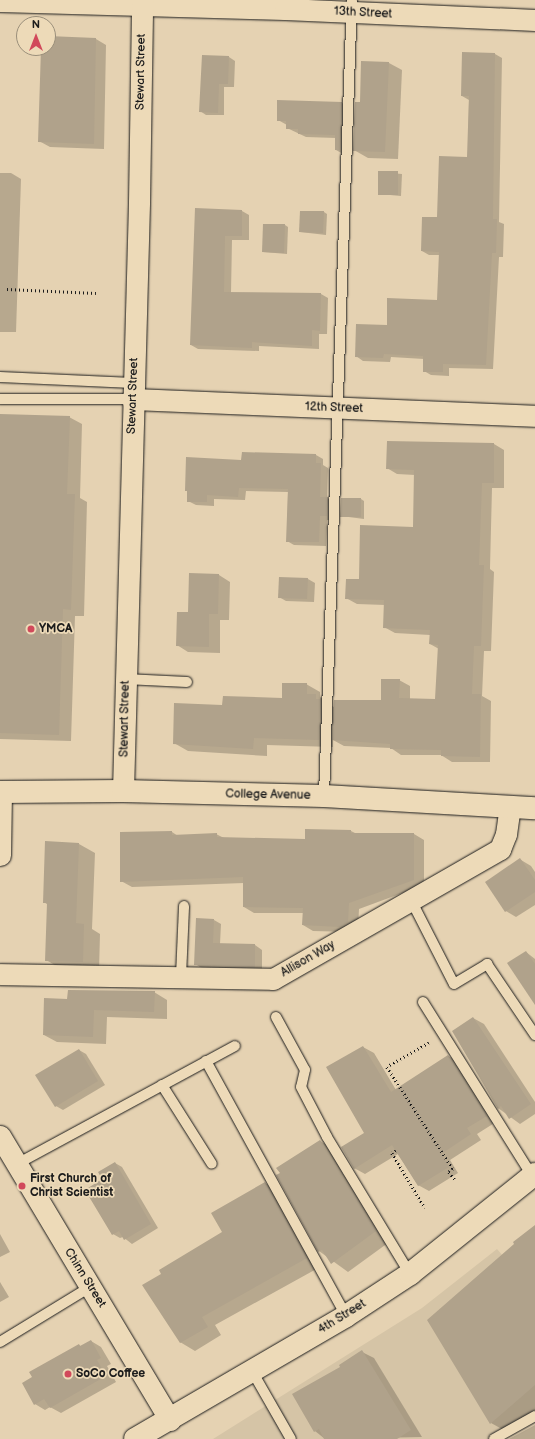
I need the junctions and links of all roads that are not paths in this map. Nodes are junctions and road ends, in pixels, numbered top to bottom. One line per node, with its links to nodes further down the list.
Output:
1 (0, 1): 2 (street, 13th Street)
2 (142, 3): 3 (street, 13th Street); 6 (street, Stewart Street)
3 (352, 6): 4 (street, 13th Street); 8 (lane)
4 (535, 20)
5 (0, 378): 6 (lane)
6 (133, 391): 7 (lane); 8 (street, 12th Street); 10 (street, Stewart Street)
7 (0, 399)
8 (339, 408): 9 (street, 12th Street); 14 (lane)
9 (535, 416)
10 (126, 679): 11 (lane); 12 (street, Stewart Street)
11 (186, 682)
12 (123, 791): 13 (main road, College Avenue); 14 (main road, College Avenue)
13 (0, 792): 17 (street)
14 (324, 796): 15 (main road, College Avenue)
15 (510, 807): 16 (main road, College Avenue); 18 (street, Allison Way)
16 (535, 808)
17 (0, 855)
18 (411, 900): 21 (street, Allison Way); 24 (lane)
19 (184, 906): 21 (lane)
20 (0, 974): 21 (street, Allison Way)
21 (181, 976)
22 (424, 1002): 31 (lane)
23 (276, 1017): 32 (lane)
24 (535, 1035)
25 (235, 1046): 26 (lane)
26 (206, 1061): 27 (lane); 34 (lane)
27 (162, 1085): 29 (lane); 30 (lane)
28 (0, 1136): 30 (street, Chinn Street)
29 (212, 1164)
30 (15, 1165): 33 (street, Chinn Street)
31 (534, 1175): 32 (main road, 4th Street)
32 (410, 1274): 34 (main road, 4th Street)
33 (90, 1287): 35 (lane); 38 (street, Chinn Street)
34 (346, 1316): 36 (main road, 4th Street)
35 (0, 1342)
36 (252, 1371): 38 (main road, 4th Street); 40 (lane)
37 (535, 1416): 41 (lane)
38 (170, 1420): 39 (main road, 4th Street)
39 (135, 1439)
40 (291, 1439)
41 (494, 1439)

